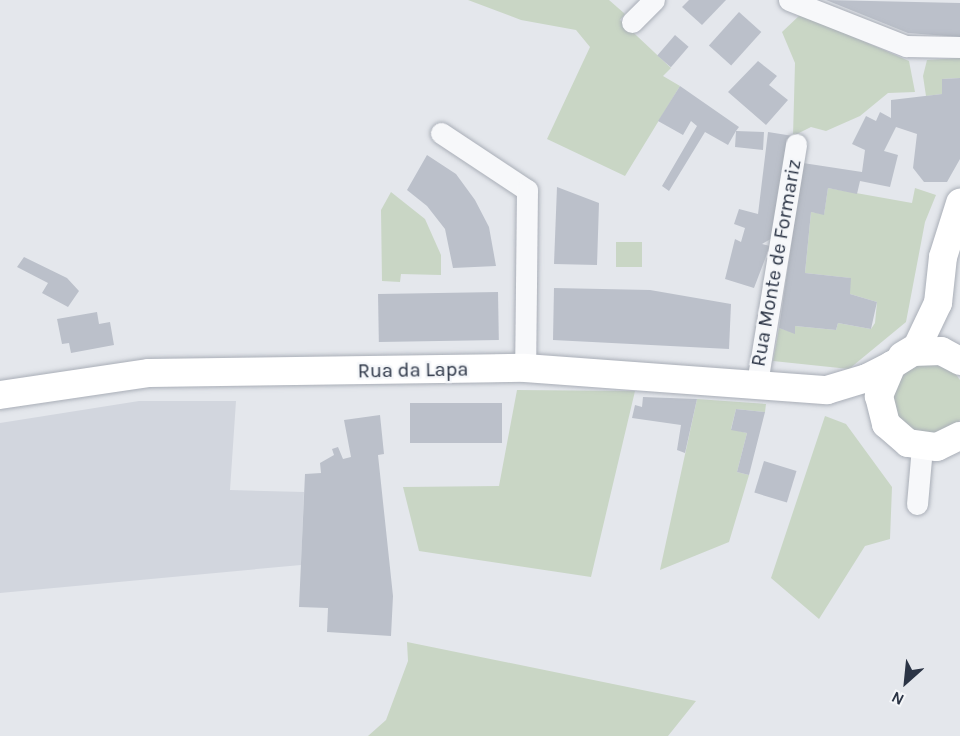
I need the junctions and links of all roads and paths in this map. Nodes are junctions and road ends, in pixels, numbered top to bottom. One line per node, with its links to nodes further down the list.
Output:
1 (654, 0): 3 (street)
2 (789, 0): 4 (street)
3 (632, 22)
4 (960, 47)
5 (441, 133): 11 (street)
6 (796, 144): 12 (street, Rua Monte de Formariz)
7 (960, 203): 8 (main road)
8 (938, 303): 9 (main road); 10 (main road)
9 (960, 360): 10 (main road)
10 (896, 361): 13 (main road, Rua da Lapa); 15 (main road)
11 (525, 368): 12 (main road, Rua da Lapa); 14 (main road, Rua da Lapa)
12 (757, 383): 13 (main road, Rua da Lapa)
13 (827, 390): 15 (main road, Rua da Lapa)
14 (0, 395)
15 (886, 424): 17 (main road, Rua da Lapa)
16 (960, 436): 17 (main road)
17 (922, 447): 18 (street)
18 (917, 504)

